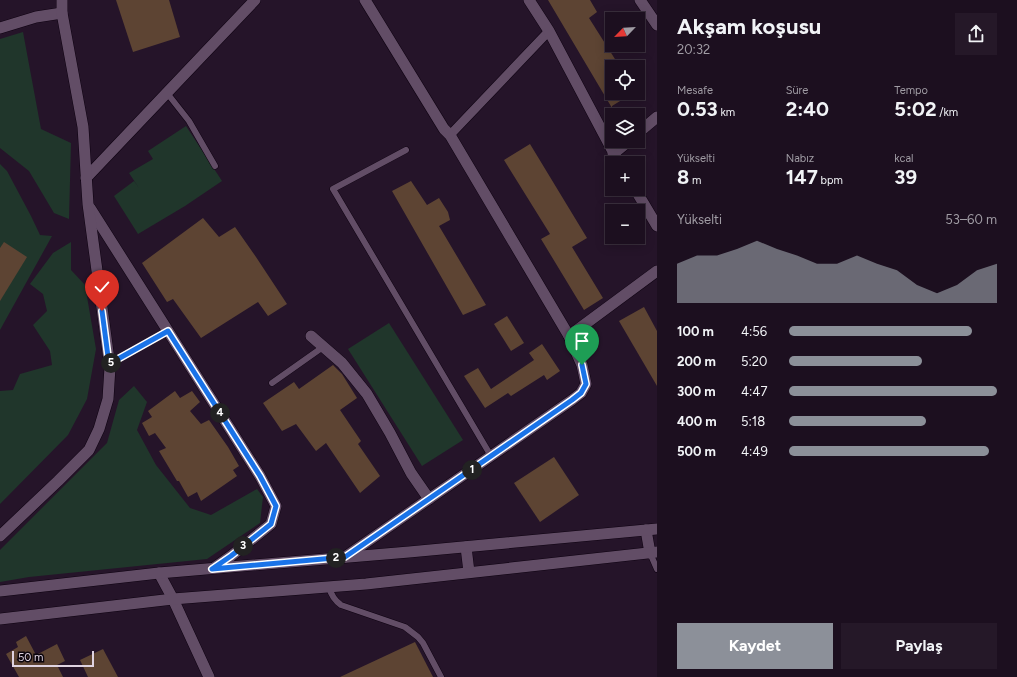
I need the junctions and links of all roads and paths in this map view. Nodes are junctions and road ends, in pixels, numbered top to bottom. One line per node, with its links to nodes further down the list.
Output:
1 (62, 0): 6 (street)
2 (255, 0): 10 (street)
3 (365, 0): 13 (street)
4 (529, 0): 9 (street)
5 (640, 0): 7 (street)
6 (62, 13): 8 (street); 19 (street)
7 (657, 25)
8 (0, 28)
9 (549, 31): 13 (street); 16 (street)
10 (167, 93): 18 (lane); 19 (street)
11 (657, 117): 12 (street)
12 (645, 127)
13 (450, 135): 26 (street)
14 (624, 148): 17 (street)
15 (406, 150): 30 (lane)
16 (615, 156)
17 (618, 156)
18 (215, 166)
19 (86, 178): 21 (street)
20 (639, 196): 22 (street)
21 (88, 204): 24 (street); 28 (street)
22 (657, 226)
23 (657, 270): 26 (street)
24 (168, 331): 28 (lane); 37 (street)
25 (311, 336): 27 (street)
26 (569, 336): 30 (street)
27 (323, 347): 29 (lane); 31 (street)
28 (109, 364): 33 (street)
29 (272, 383)
30 (491, 456): 31 (street)
31 (429, 499): 36 (street)
32 (652, 529): 34 (street); 35 (street)
33 (0, 536)
34 (466, 547): 36 (street); 39 (street)
35 (654, 552): 38 (lane); 39 (street)
36 (345, 557): 37 (street)
37 (212, 569): 40 (street)
38 (657, 569)
39 (468, 572): 41 (street)
40 (159, 573): 42 (street); 43 (street)
41 (329, 586): 43 (street); 46 (lane)
42 (0, 591)
43 (173, 599): 44 (street); 45 (street)
44 (0, 619)
45 (209, 677)
46 (441, 677)

